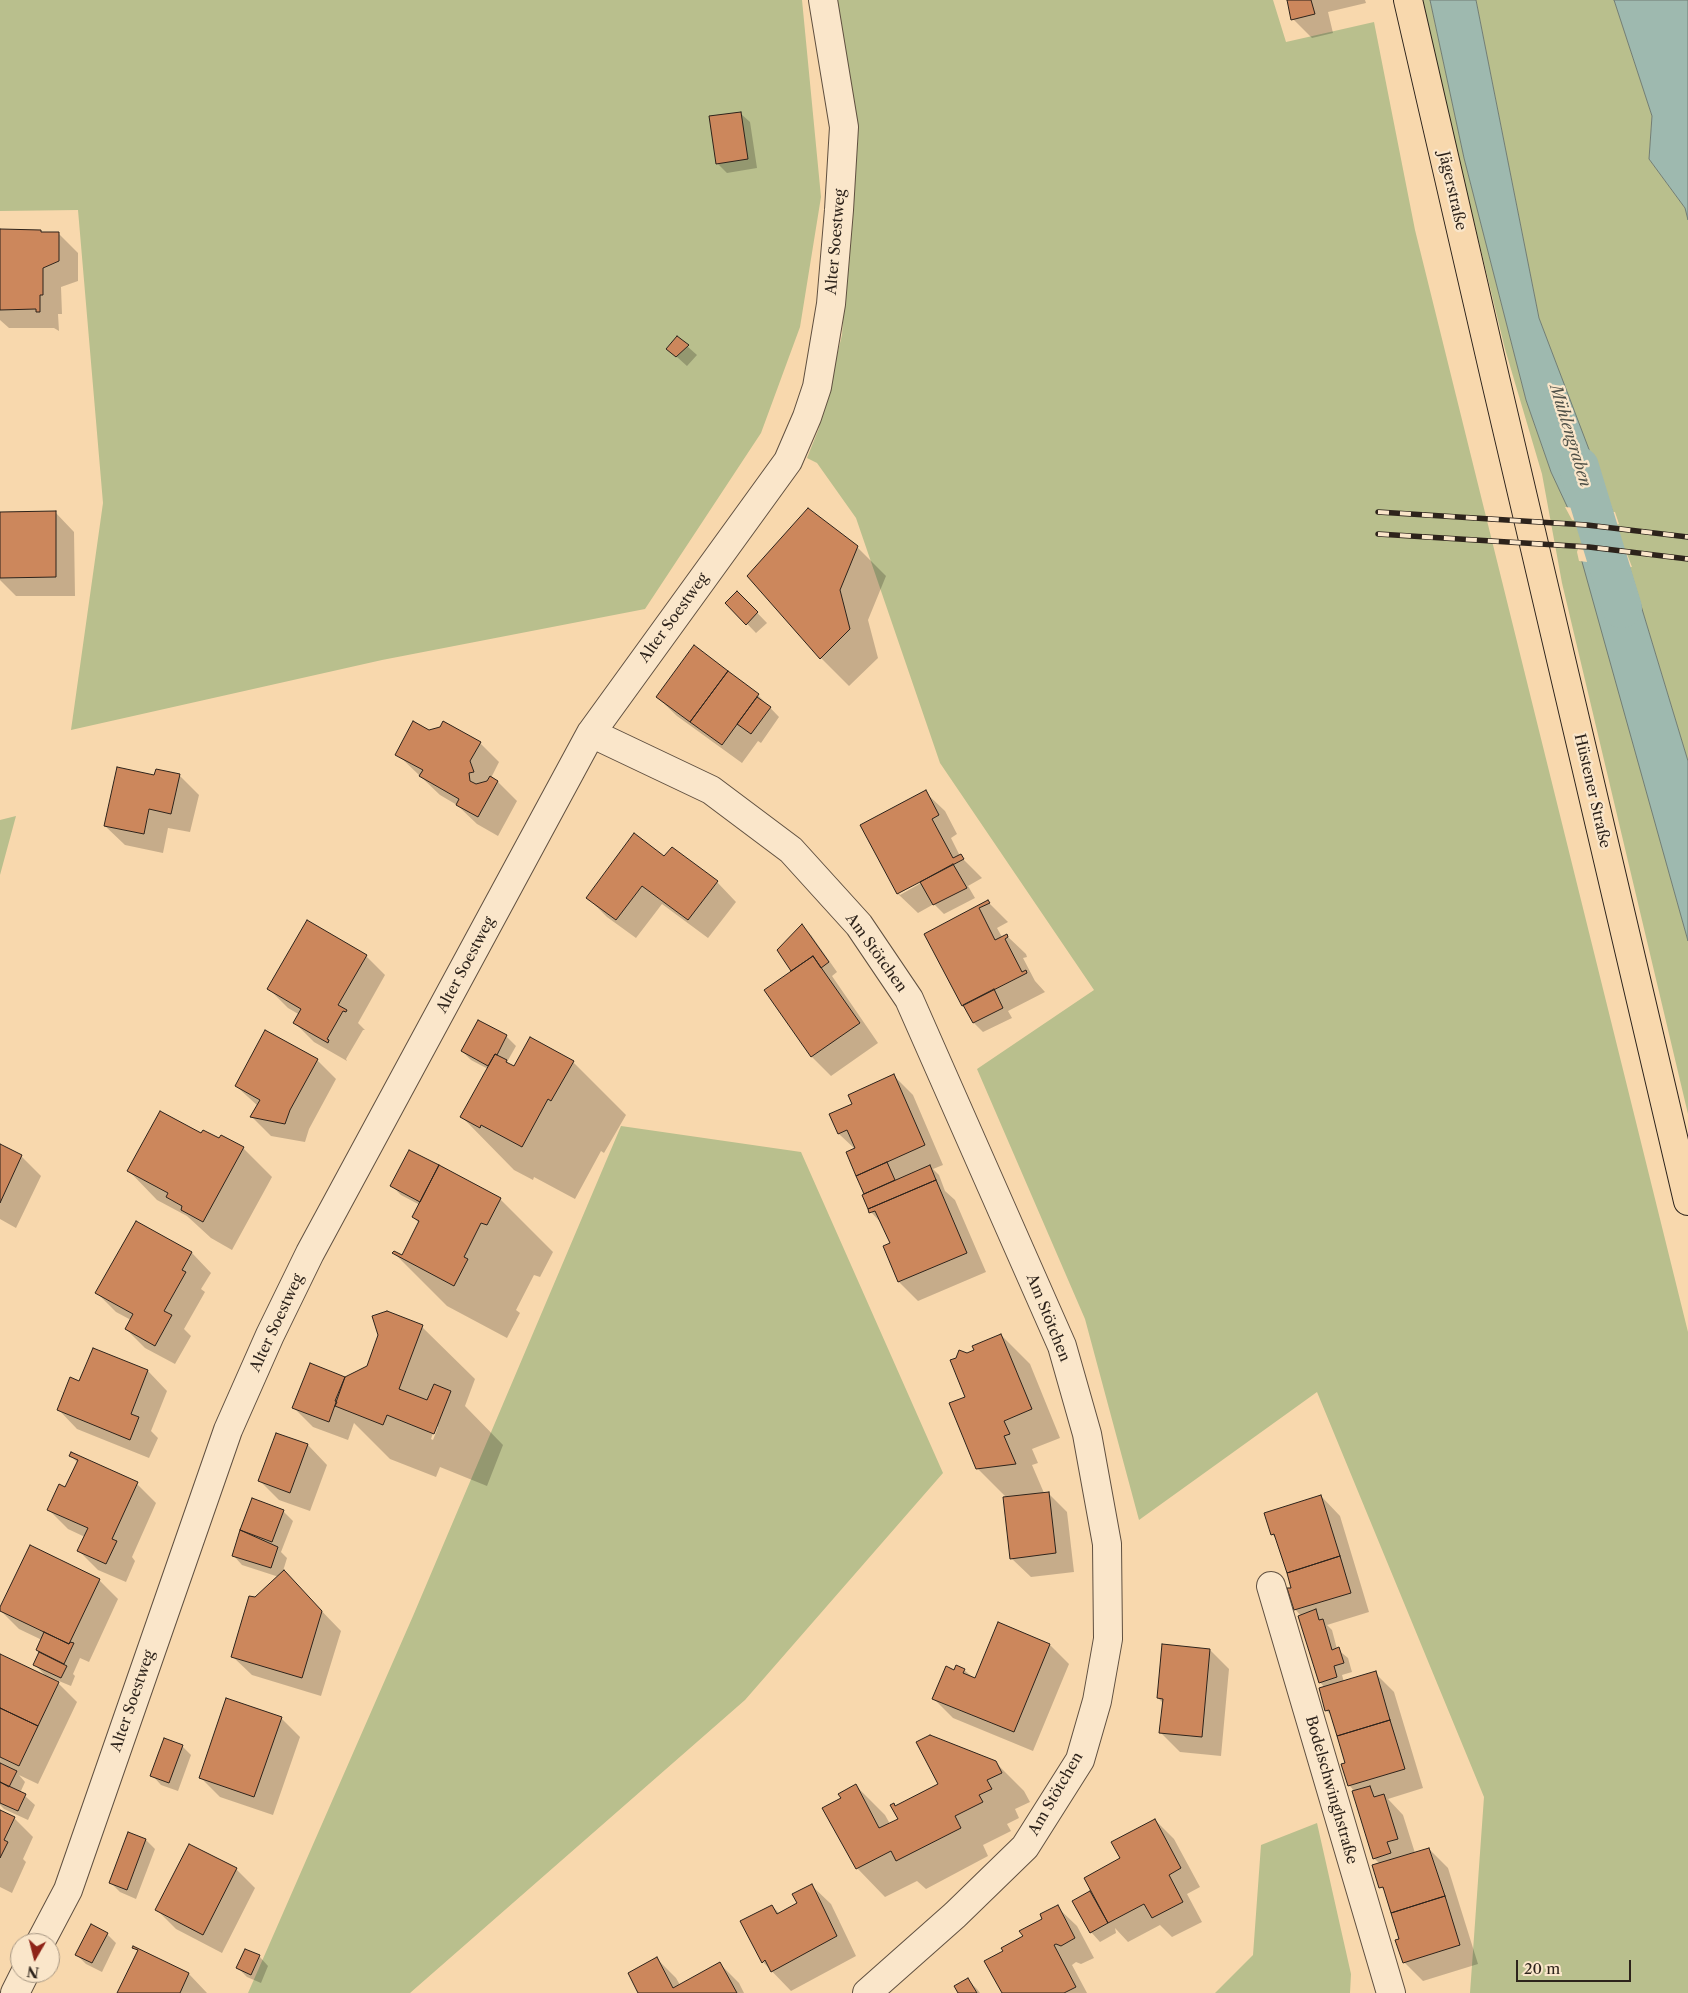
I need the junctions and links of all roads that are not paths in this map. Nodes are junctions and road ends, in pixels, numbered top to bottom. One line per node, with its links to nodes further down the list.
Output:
1 (823, 0): 4 (street, Alter Soestweg)
2 (1408, 0): 3 (main road, Jägerstraße)
3 (1496, 382): 5 (main road, Hüstener Straße)
4 (590, 733): 7 (street, Alter Soestweg); 8 (street, Am Stötchen)
5 (1688, 1201)
6 (1272, 1586): 9 (street, Bodelschwinghstraße)
7 (45, 1933)
8 (867, 1993)
9 (1391, 1993)

